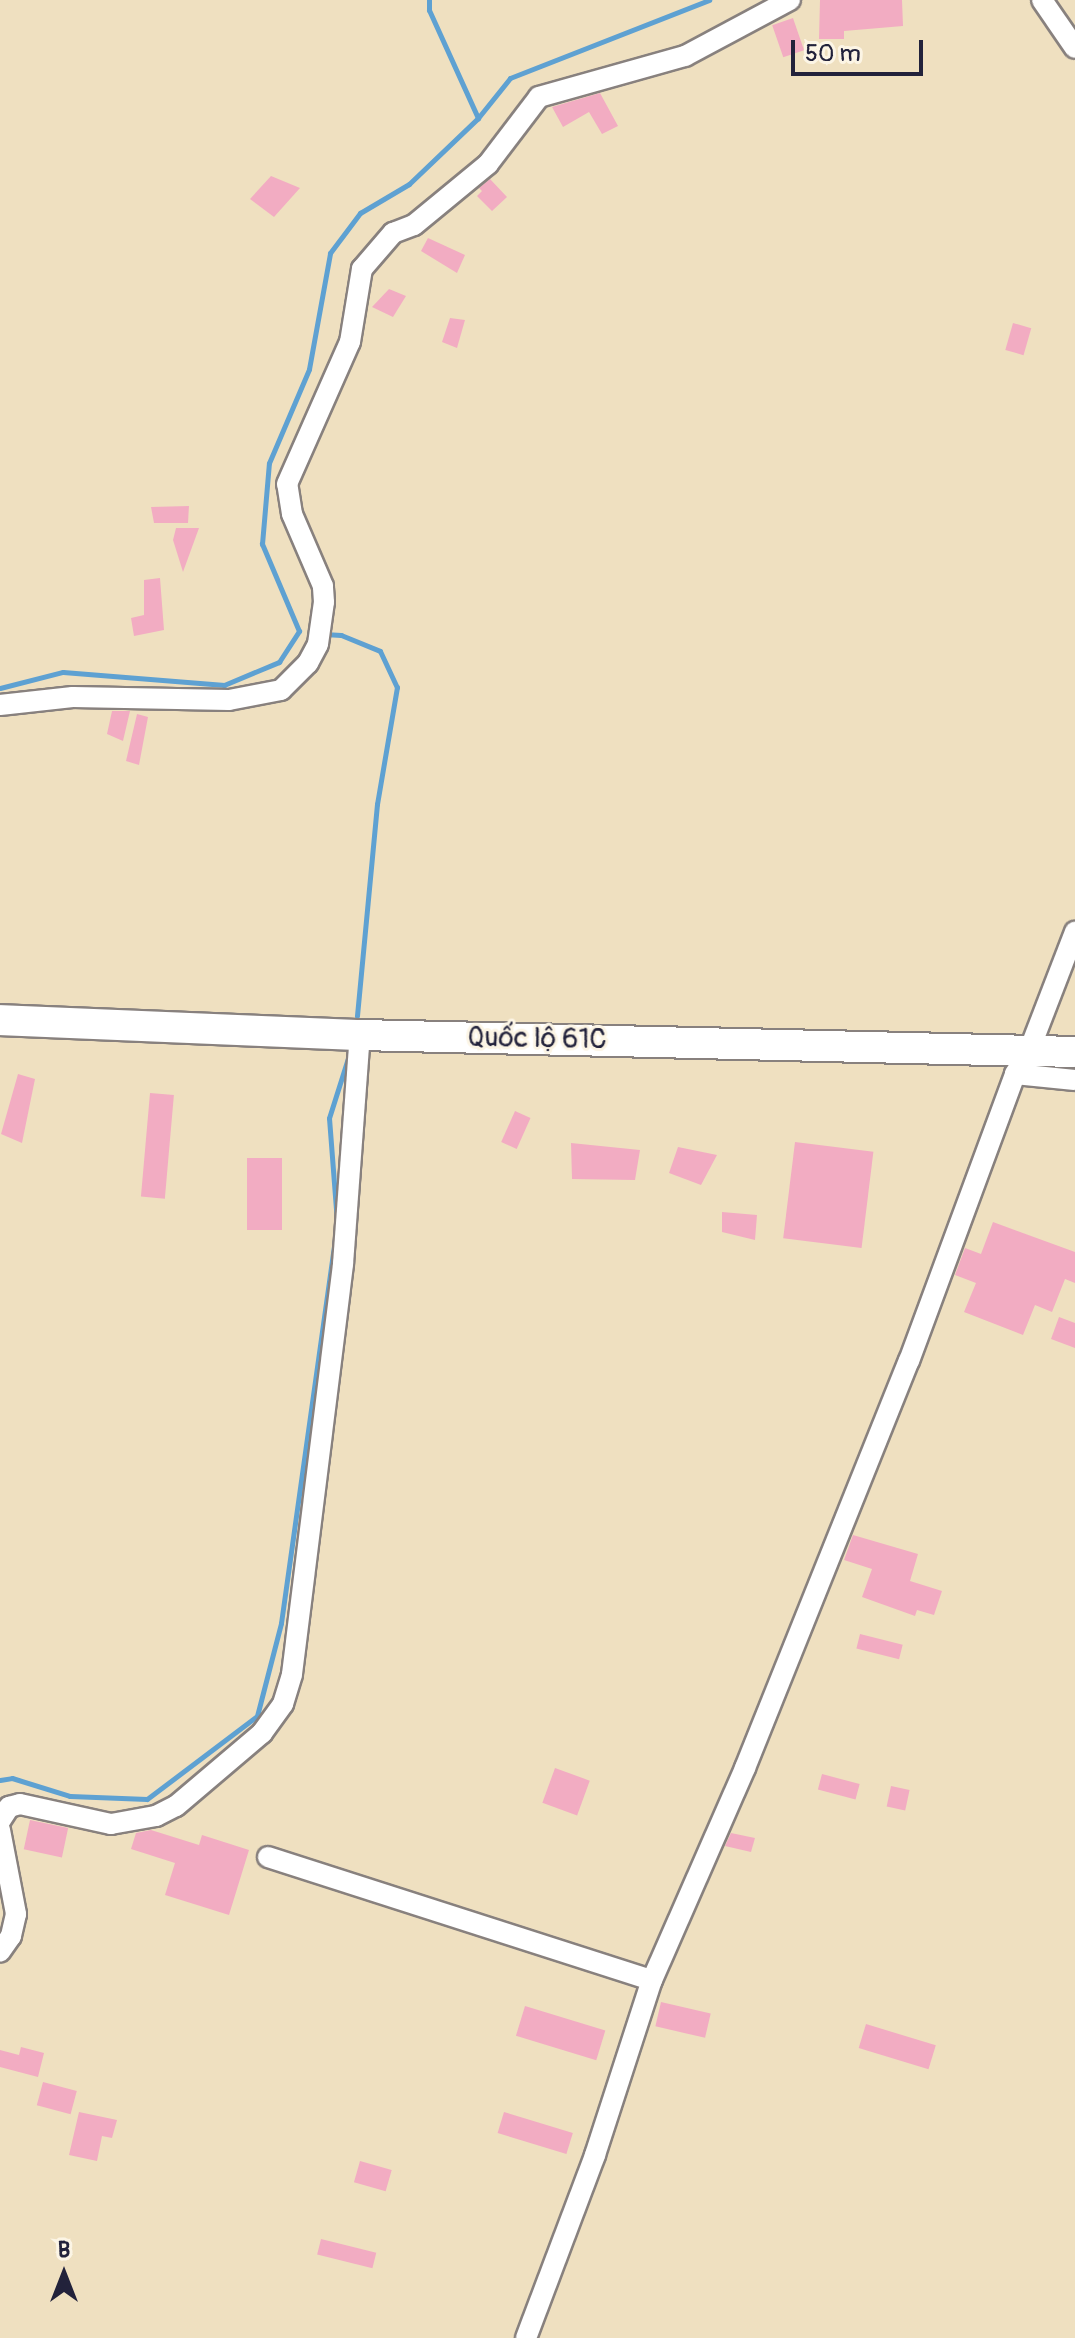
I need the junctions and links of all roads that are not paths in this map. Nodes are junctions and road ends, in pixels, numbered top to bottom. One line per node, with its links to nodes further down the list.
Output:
1 (790, 0): 4 (street)
2 (1042, 0): 3 (street)
3 (1075, 48)
4 (0, 705)
5 (1075, 932): 9 (street)
6 (0, 1020): 7 (highway, Quốc lộ 61C)
7 (360, 1035): 9 (highway, Quốc lộ 61C); 11 (street)
8 (1075, 1052): 9 (highway, Quốc lộ 61C)
9 (1022, 1063): 10 (street); 15 (street)
10 (1075, 1080)
11 (0, 1821)
12 (0, 1830): 14 (street)
13 (268, 1857): 15 (street)
14 (0, 1952)
15 (652, 1980): 16 (street)
16 (526, 2338)

